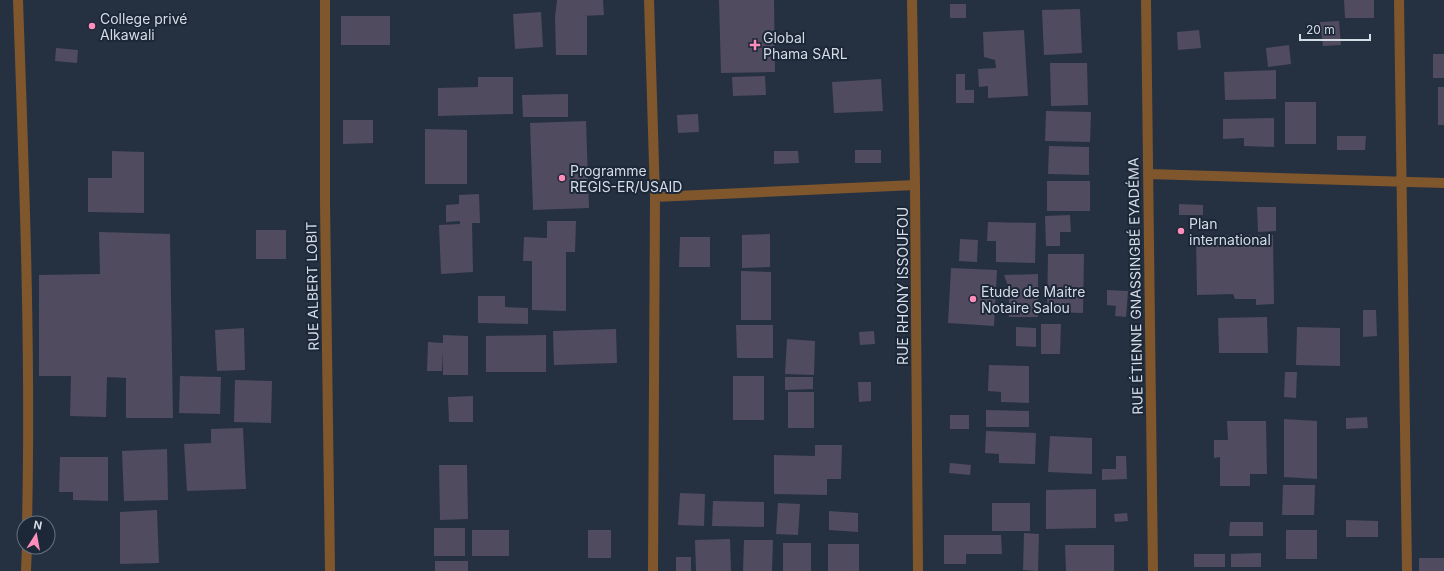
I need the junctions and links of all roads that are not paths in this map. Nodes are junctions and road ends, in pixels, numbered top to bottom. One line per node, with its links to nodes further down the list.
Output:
1 (18, 0): 12 (street)
2 (325, 0): 15 (street, RUE ALBERT LOBIT)
3 (649, 0): 11 (street)
4 (912, 0): 10 (street, RUE RHONY ISSOUFOU)
5 (1146, 0): 7 (street, RUE ÉTIENNE GNASSINGBÉ EYADÉMA)
6 (1399, 0): 8 (street)
7 (1148, 174): 8 (street); 18 (street, RUE ÉTIENNE GNASSINGBÉ EYADÉMA)
8 (1402, 182): 9 (street); 19 (street)
9 (1444, 183)
10 (915, 185): 11 (street); 17 (street, RUE RHONY ISSOUFOU)
11 (655, 197): 16 (street)
12 (27, 515)
13 (27, 555): 14 (street)
14 (26, 571)
15 (330, 571)
16 (653, 571)
17 (918, 571)
18 (1152, 571)
19 (1407, 571)

